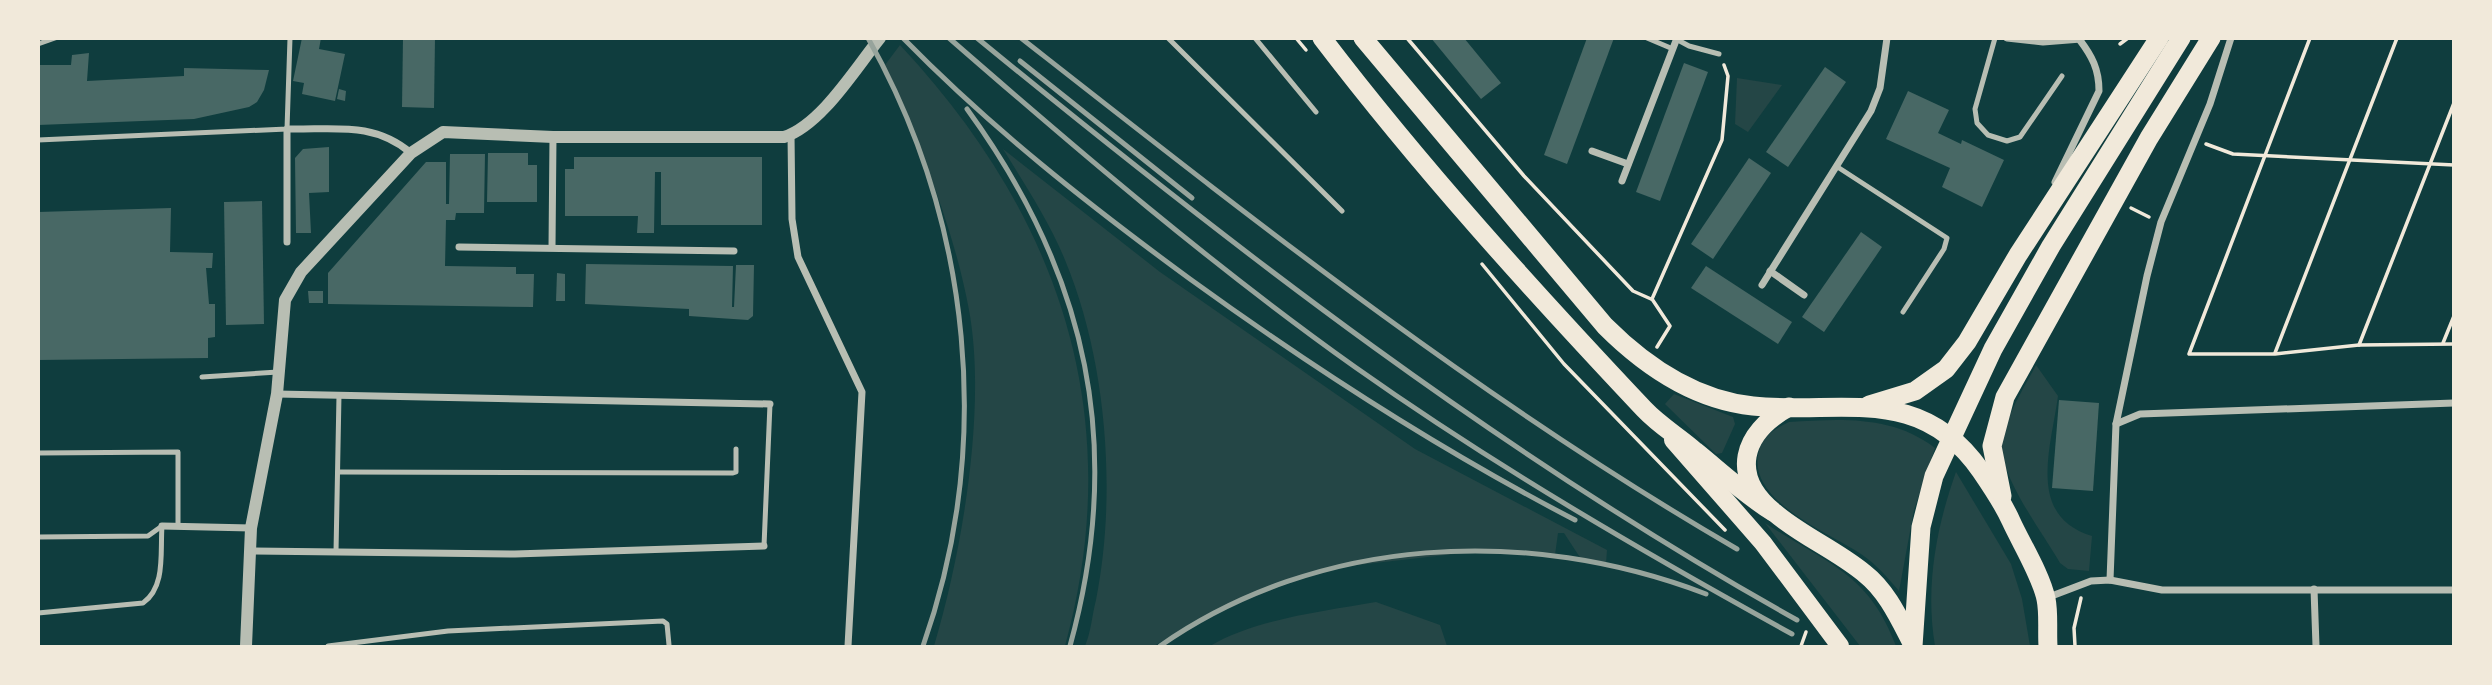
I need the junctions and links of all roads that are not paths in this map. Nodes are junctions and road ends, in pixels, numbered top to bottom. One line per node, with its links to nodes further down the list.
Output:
1 (55, 38): 18 (lane)
2 (290, 38): 23 (lane)
3 (880, 38): 24 (street)
4 (1168, 38): 32 (lane)
5 (1255, 38): 22 (lane)
6 (1322, 38): 51 (highway)
7 (1363, 38): 48 (highway)
8 (1647, 38): 19 (lane)
9 (1887, 38): 30 (street)
10 (1996, 38): 21 (lane)
11 (2007, 38): 17 (street)
12 (2159, 38): 37 (highway)
13 (2181, 38): 74 (highway)
14 (2211, 38): 55 (highway)
15 (2231, 38): 50 (street)
16 (1677, 39): 19 (street); 20 (lane)
17 (2080, 39): 37 (street)
18 (38, 44)
19 (1672, 49): 29 (street)
20 (1719, 54)
21 (2062, 76)
22 (1317, 112)
23 (287, 129): 26 (lane); 28 (street); 33 (street)
24 (791, 134): 25 (street); 73 (street)
25 (553, 137): 28 (street); 35 (street)
26 (38, 140)
27 (1592, 151): 29 (street)
28 (411, 153): 42 (street)
29 (1628, 164): 31 (street)
30 (1836, 166): 38 (street); 41 (lane)
31 (1622, 181)
32 (1342, 211)
33 (288, 242)
34 (459, 247): 35 (street)
35 (552, 247): 36 (street)
36 (734, 251)
37 (2018, 255): 49 (highway)
38 (1770, 271): 39 (street); 40 (street)
39 (1762, 285)
40 (1804, 295)
41 (1903, 312)
42 (278, 372): 43 (lane); 44 (street)
43 (202, 377)
44 (277, 394): 45 (street); 59 (street)
45 (339, 396): 47 (street); 54 (lane)
46 (2454, 403): 50 (street)
47 (770, 404): 61 (lane)
48 (1789, 407): 49 (highway); 56 (highway)
49 (1861, 408): 55 (highway)
50 (2116, 424): 64 (street)
51 (1660, 426): 56 (highway); 70 (main road)
52 (736, 449): 54 (lane)
53 (38, 453): 58 (lane)
54 (338, 472): 63 (lane)
55 (2004, 504): 67 (highway)
56 (1773, 512): 74 (highway)
57 (162, 526): 58 (street); 60 (lane); 68 (lane)
58 (178, 526): 59 (street)
59 (251, 528): 62 (street)
60 (38, 537)
61 (764, 546): 63 (street)
62 (249, 551): 63 (street); 71 (street)
63 (336, 552)
64 (2110, 580): 65 (street); 67 (street)
65 (2314, 589): 66 (street); 76 (street)
66 (2454, 590)
67 (2046, 598): 75 (highway)
68 (38, 613)
69 (669, 645): 72 (lane)
70 (1837, 645)
71 (246, 646)
72 (328, 646)
73 (848, 646)
74 (1913, 646)
75 (2048, 646)
76 (2316, 646)

